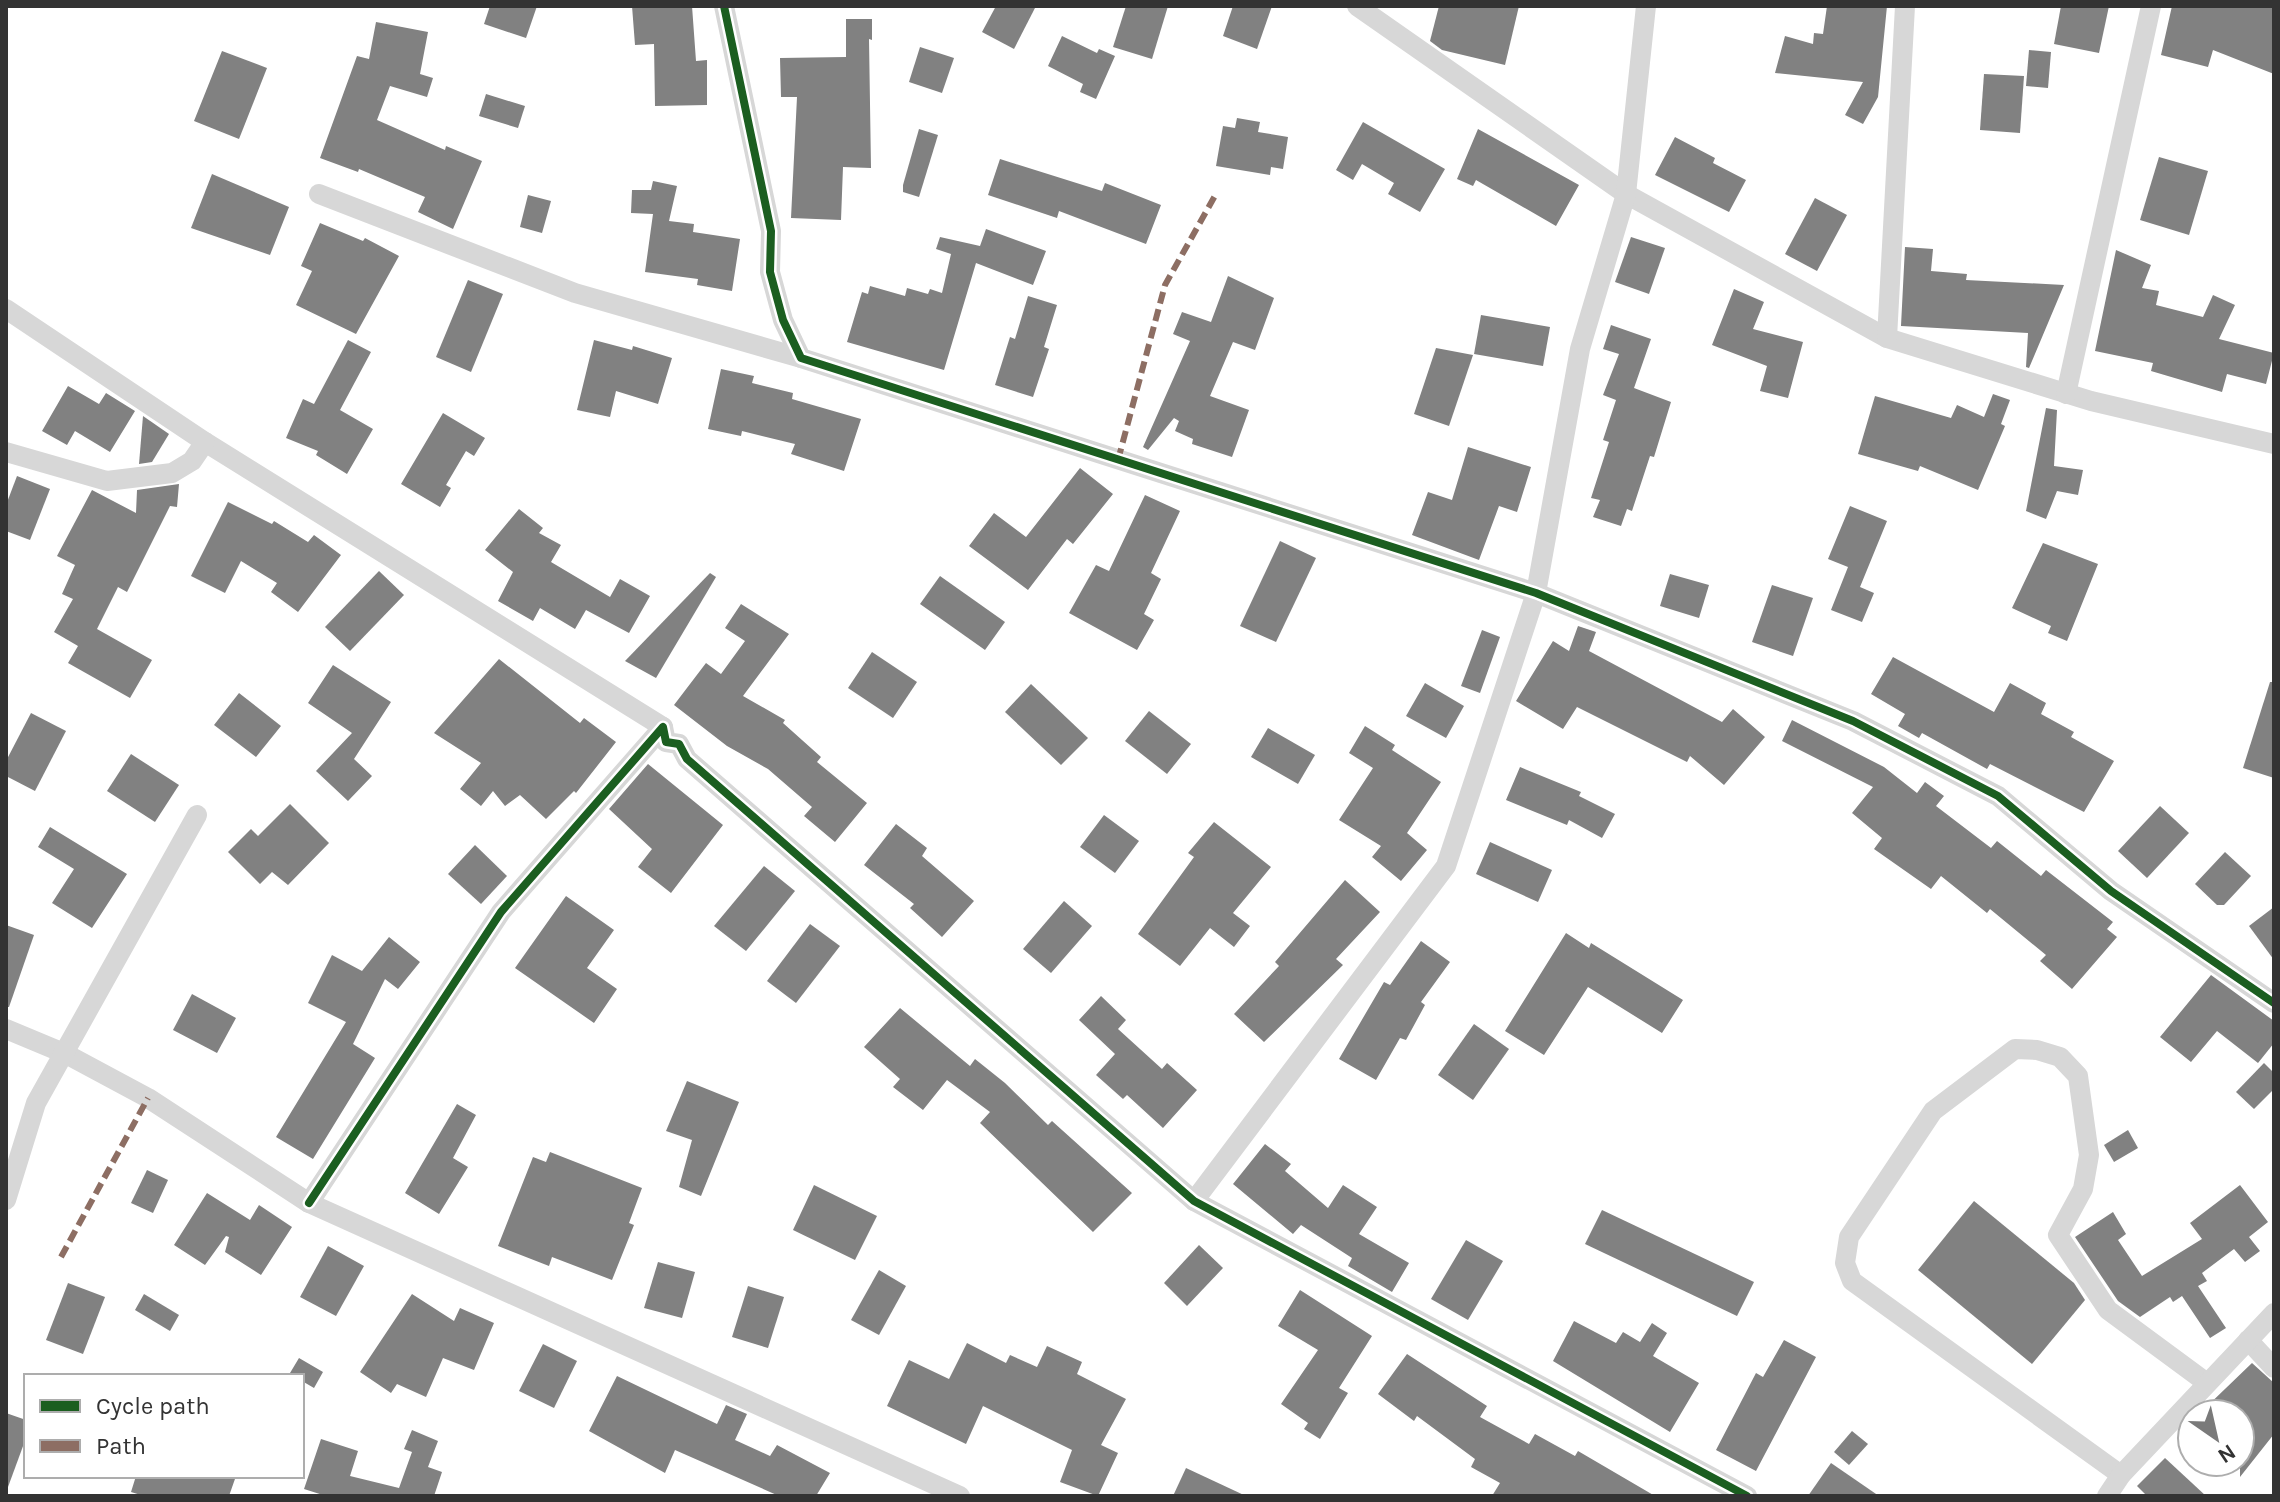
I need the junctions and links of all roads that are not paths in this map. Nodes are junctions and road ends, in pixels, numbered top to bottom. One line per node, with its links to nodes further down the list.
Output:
1 (724, 6): 10 (street)
2 (1357, 6): 7 (street)
3 (1646, 6): 7 (street)
4 (1905, 6): 9 (street)
5 (2151, 6): 11 (street)
6 (319, 194): 10 (street)
7 (1626, 194): 9 (street); 15 (street)
8 (6, 309): 12 (street)
9 (1887, 338): 11 (street)
10 (801, 358): 15 (street)
11 (2066, 394): 13 (street)
12 (205, 442): 14 (street); 16 (street)
13 (2274, 444)
14 (6, 452)
15 (1536, 593): 18 (street); 22 (street)
16 (663, 727): 22 (street); 23 (street)
17 (197, 815): 20 (street)
18 (2274, 1003)
19 (6, 1029): 20 (street)
20 (66, 1054): 21 (street); 23 (street)
21 (6, 1200)
22 (1194, 1201): 30 (street)
23 (309, 1203): 29 (street)
24 (2274, 1313): 25 (street)
25 (2248, 1340): 26 (street); 27 (street)
26 (2274, 1368)
27 (2207, 1383): 28 (street); 28 (street)
28 (2121, 1475): 31 (street)
29 (960, 1496)
30 (1747, 1496)
31 (2107, 1496)

